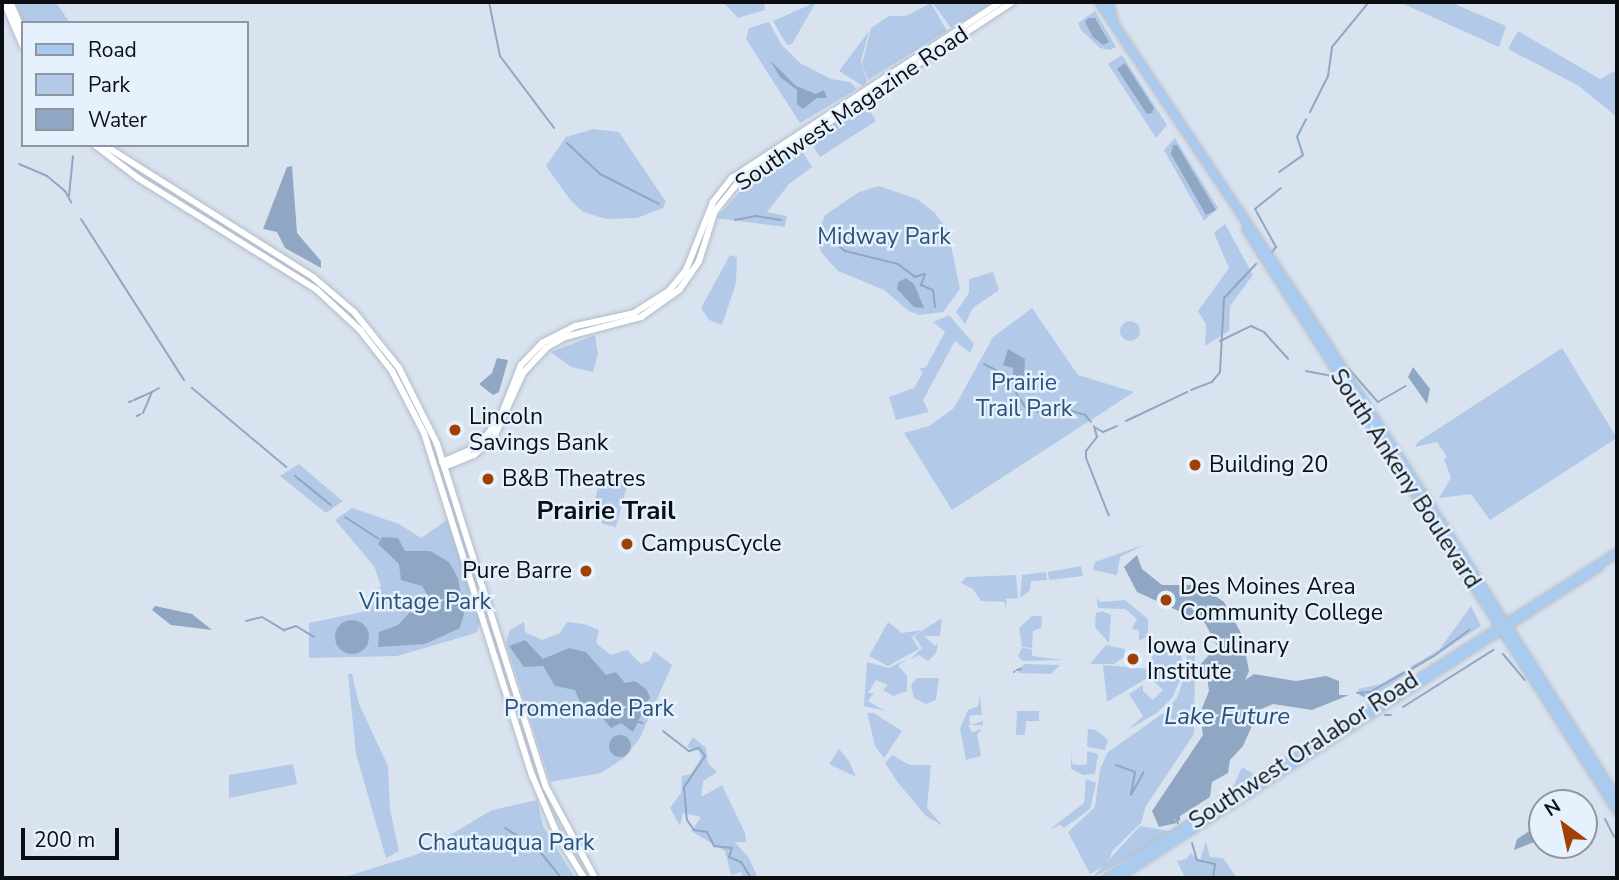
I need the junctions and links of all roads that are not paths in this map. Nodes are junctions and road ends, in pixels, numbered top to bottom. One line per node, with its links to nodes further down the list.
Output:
1 (4, 2): 9 (main road)
2 (10, 2): 8 (main road)
3 (1001, 2): 12 (main road, Southwest Magazine Road)
4 (1013, 2): 12 (main road, Southwest Magazine Road)
5 (1099, 2): 7 (main road, South Ankeny Boulevard)
6 (1108, 2): 7 (main road, South Ankeny Boulevard)
7 (1113, 19): 15 (main road, South Ankeny Boulevard)
8 (21, 27)
9 (21, 41)
10 (98, 147): 20 (main road)
11 (107, 147): 12 (main road)
12 (443, 464): 19 (main road)
13 (1617, 552): 14 (main road)
14 (1607, 559): 16 (main road); 17 (main road)
15 (1495, 613): 16 (main road); 17 (main road, South Ankeny Boulevard); 18 (main road)
16 (1520, 613): 17 (main road)
17 (1504, 627): 18 (main road, Southwest Oralabor Road); 23 (main road, South Ankeny Boulevard); 24 (main road, South Ankeny Boulevard); 28 (main road, Southwest Oralabor Road)
18 (1486, 634): 27 (main road, Southwest Oralabor Road)
19 (523, 717): 20 (main road); 21 (main road)
20 (516, 724): 21 (main road); 22 (main road)
21 (536, 759): 22 (main road)
22 (544, 793): 25 (main road); 26 (main road)
23 (1617, 798)
24 (1617, 811)
25 (584, 878)
26 (595, 878)
27 (1105, 878)
28 (1116, 878)

